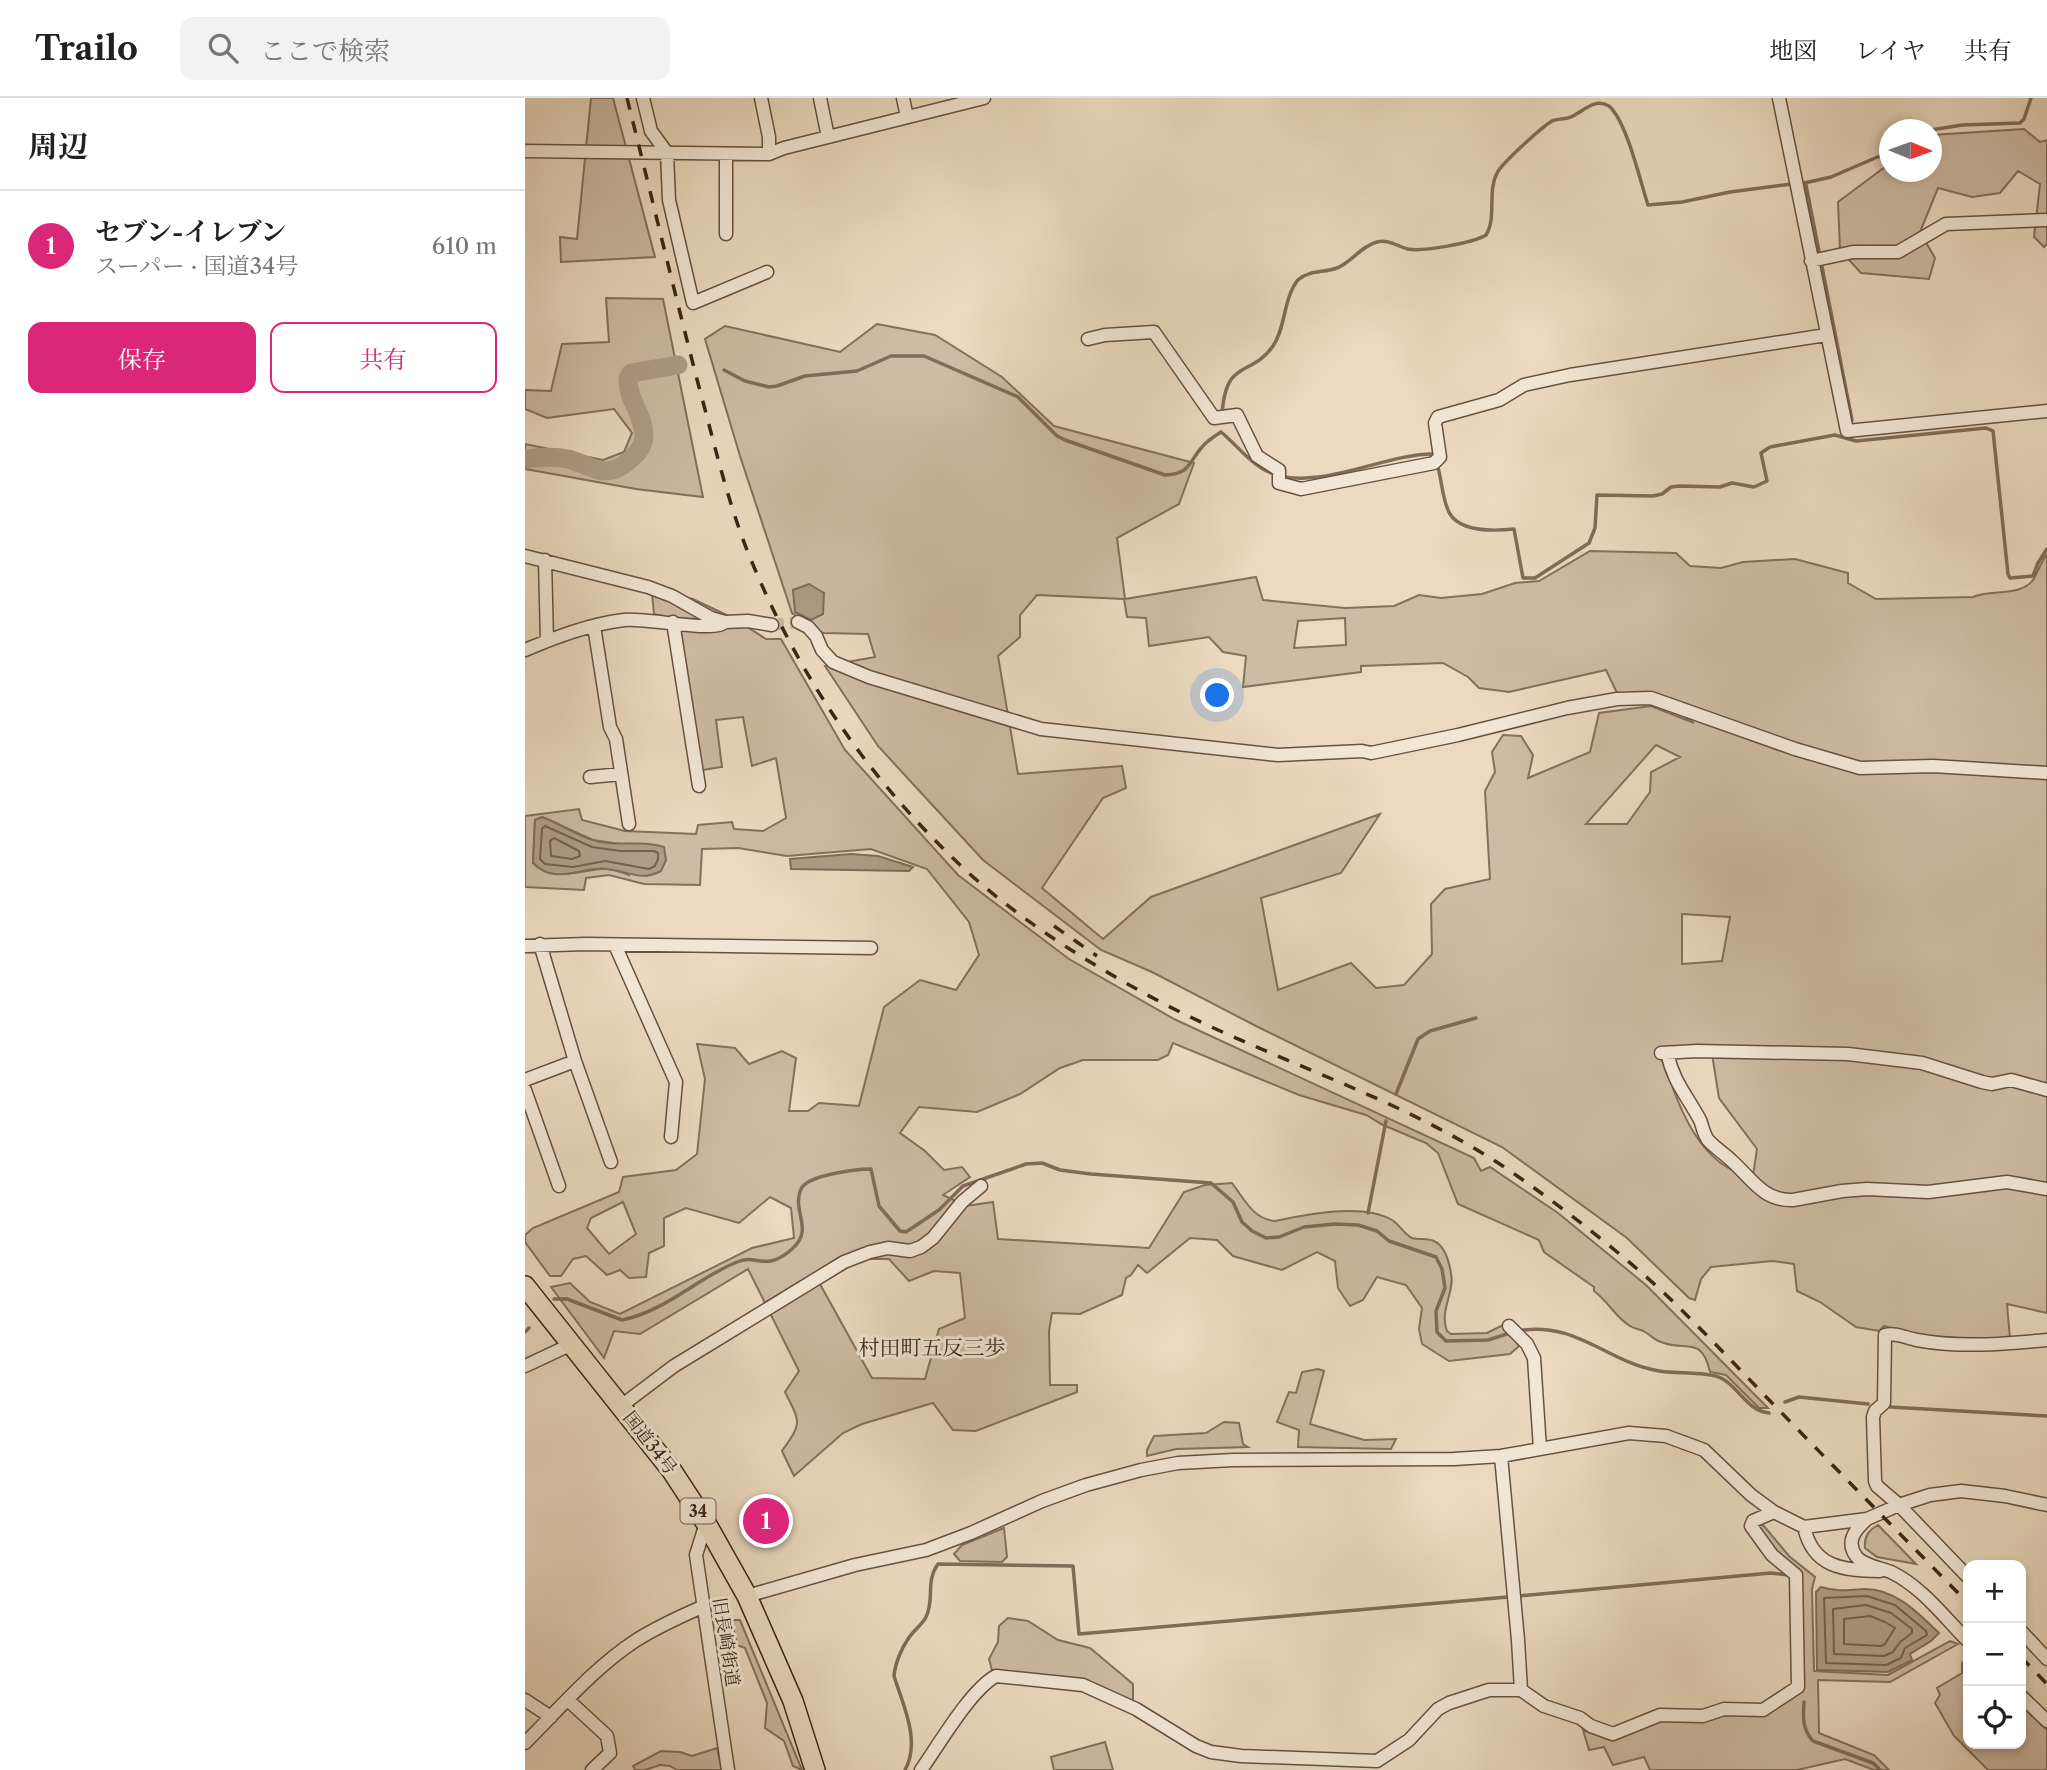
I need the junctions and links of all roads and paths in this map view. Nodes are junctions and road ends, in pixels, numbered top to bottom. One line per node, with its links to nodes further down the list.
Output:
1 (643, 98): 10 (street)
2 (761, 98): 12 (street)
3 (820, 98): 8 (street)
4 (903, 98): 7 (street)
5 (984, 98): 7 (street)
6 (1779, 98): 15 (street)
7 (907, 117): 8 (street)
8 (828, 137): 12 (street)
9 (525, 151): 10 (street)
10 (667, 153): 11 (street); 16 (street)
11 (726, 154): 12 (street); 14 (street)
12 (769, 154)
13 (2047, 220): 15 (street)
14 (726, 234)
15 (1811, 261): 17 (street)
16 (767, 272)
17 (1826, 335): 18 (street); 19 (street)
18 (1089, 339)
19 (2047, 411)
20 (525, 556): 21 (street)
21 (545, 560): 23 (street); 27 (street)
22 (673, 622): 23 (street); 26 (street); 32 (street)
23 (725, 622): 25 (street)
24 (798, 622): 29 (street)
25 (772, 625)
26 (594, 626): 27 (street); 30 (street)
27 (547, 641): 28 (street)
28 (525, 650)
29 (2047, 773)
30 (621, 774): 31 (street); 33 (street)
31 (590, 777)
32 (699, 786)
33 (629, 824)
34 (540, 944): 35 (street); 36 (street); 38 (street)
35 (615, 945): 37 (street); 42 (street)
36 (525, 946)
37 (871, 948)
38 (575, 1061): 39 (street); 43 (street)
39 (525, 1080)
40 (525, 1090): 44 (street)
41 (2047, 1090): 46 (street)
42 (671, 1137)
43 (611, 1162)
44 (559, 1186)
45 (981, 1186): 52 (street)
46 (2047, 1189)
47 (525, 1286): 50 (highway, 国道34号 / 34)
48 (1513, 1331): 53 (street)
49 (2047, 1340): 55 (street)
50 (572, 1344): 51 (street); 52 (highway, 国道34号 / 34)
51 (525, 1366)
52 (621, 1406): 59 (highway, 国道34号 / 34)
53 (1540, 1449): 54 (street); 57 (street)
54 (1501, 1456): 63 (street); 68 (street)
55 (1899, 1504): 56 (street); 58 (street); 62 (street)
56 (2047, 1505)
57 (1774, 1512): 60 (street); 68 (street)
58 (1867, 1519): 60 (street); 61 (street)
59 (706, 1523): 63 (highway, 国道34号 / 34); 64 (street, 旧長崎街道)
60 (1804, 1527): 61 (street)
61 (1887, 1571): 66 (street)
62 (1963, 1572)
63 (747, 1596): 77 (highway, 国道34号 / 34)
64 (702, 1607): 70 (street); 75 (street, 旧長崎街道)
65 (2026, 1636): 67 (street)
66 (1963, 1637)
67 (2047, 1659)
68 (1521, 1690): 78 (street)
69 (525, 1700): 72 (street)
70 (568, 1700): 72 (street); 76 (street)
71 (2026, 1701): 73 (street)
72 (551, 1717): 74 (street)
73 (2047, 1721)
74 (525, 1743)
75 (728, 1769)
76 (592, 1770)
77 (815, 1770)
78 (921, 1770)

